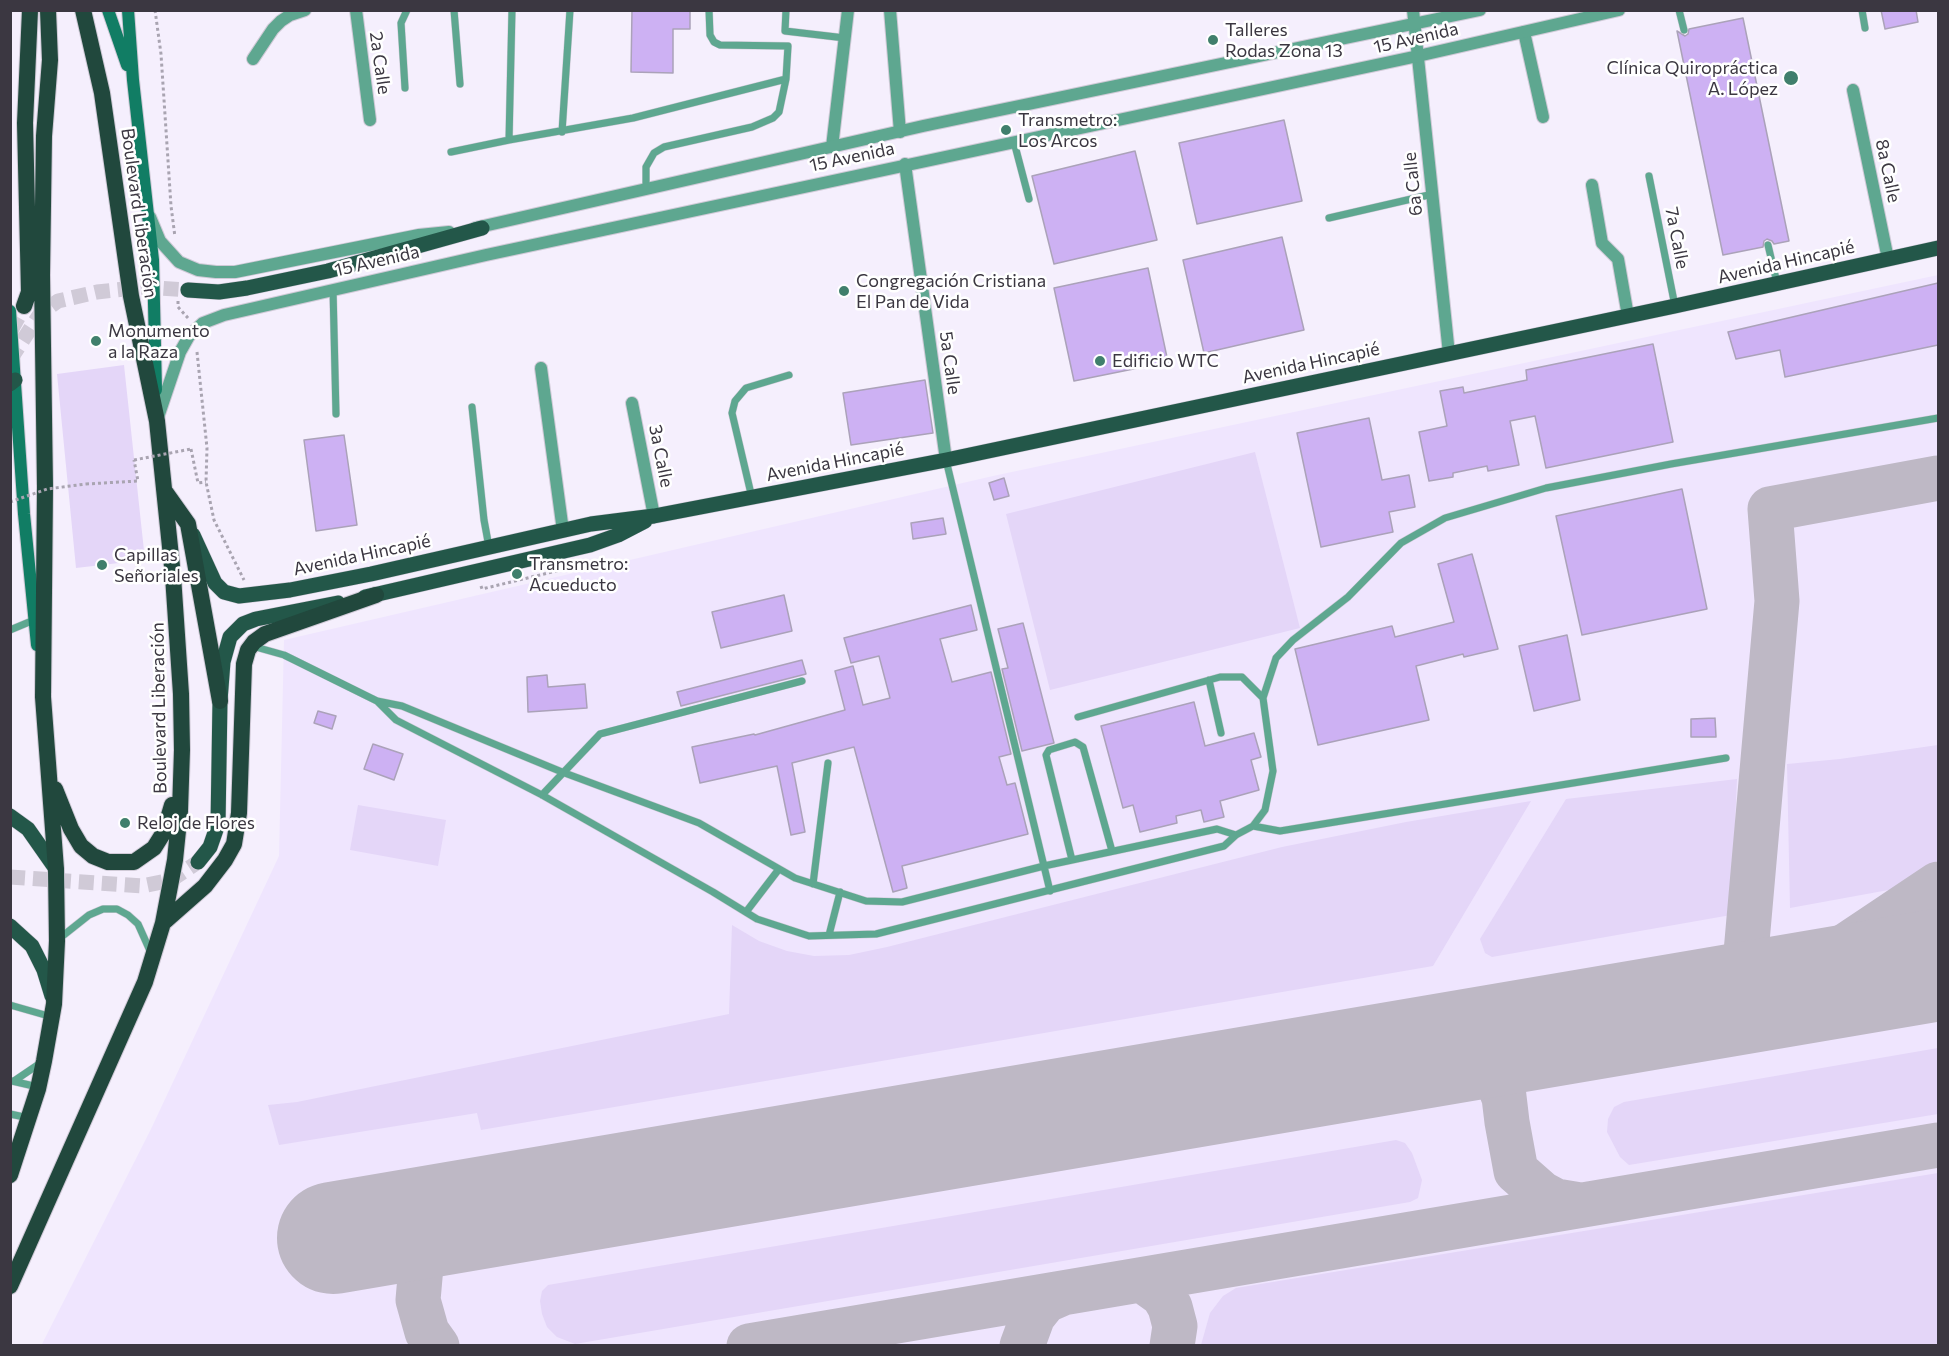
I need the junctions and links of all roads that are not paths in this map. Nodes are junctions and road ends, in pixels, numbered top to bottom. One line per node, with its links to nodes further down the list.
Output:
1 (30, 10): 59 (highway)
2 (48, 10): 83 (highway)
3 (83, 10): 69 (highway, Boulevard Liberación)
4 (108, 10): 31 (main road)
5 (128, 10): 31 (main road, Boulevard Liberación)
6 (305, 10): 29 (street)
7 (356, 10): 36 (street, 2a Calle)
8 (407, 10): 33 (lane)
9 (454, 10): 32 (lane)
10 (512, 10): 39 (lane)
11 (570, 10): 37 (lane)
12 (709, 10): 27 (lane)
13 (786, 10): 24 (lane)
14 (848, 10): 26 (street)
15 (890, 10): 38 (street)
16 (1413, 10): 21 (street, 6a Calle)
17 (1480, 10): 21 (street, 15 Avenida)
18 (1618, 10): 25 (street, 15 Avenida)
19 (1679, 10): 23 (lane)
20 (1862, 10): 22 (lane)
21 (1414, 24): 28 (street, 6a Calle); 38 (street, 15 Avenida)
22 (1865, 28)
23 (1684, 30)
24 (785, 31): 26 (lane); 27 (lane)
25 (1524, 32): 28 (street, 15 Avenida); 35 (street)
26 (845, 38): 41 (street)
27 (788, 46): 30 (lane)
28 (1418, 56): 40 (street, 15 Avenida); 47 (street, 6a Calle)
29 (253, 59)
30 (786, 79): 37 (lane); 46 (lane)
31 (133, 80): 49 (main road, Boulevard Liberación)
32 (460, 84)
33 (405, 88)
34 (1853, 90): 54 (street, 8a Calle)
35 (1543, 117)
36 (370, 120)
37 (562, 132): 39 (lane)
38 (900, 132): 41 (street, 15 Avenida)
39 (509, 140): 42 (lane)
40 (1014, 141): 43 (street, 15 Avenida); 48 (lane)
41 (832, 147): 46 (street, 15 Avenida)
42 (452, 152)
43 (904, 164): 56 (street, 15 Avenida); 70 (street, 5a Calle)
44 (1649, 176): 58 (lane, 7a Calle)
45 (1592, 185): 60 (street)
46 (646, 190): 51 (street, 15 Avenida)
47 (1432, 195): 50 (lane); 61 (street, 6a Calle)
48 (1029, 199)
49 (148, 210): 51 (street, 15 Avenida); 69 (main road, Boulevard Liberación)
50 (1329, 218)
51 (482, 228): 57 (main road)
52 (1768, 246): 55 (lane)
53 (1938, 248): 54 (main road, Avenida Hincapié)
54 (1888, 259): 55 (main road, Avenida Hincapié)
55 (1777, 283): 58 (main road, Avenida Hincapié)
56 (333, 289): 67 (lane); 69 (street, 15 Avenida)
57 (183, 294)
58 (1675, 306): 60 (main road, Avenida Hincapié)
59 (17, 309): 64 (main road)
60 (1628, 316): 61 (main road, Avenida Hincapié)
61 (1449, 354): 70 (main road, Avenida Hincapié)
62 (541, 368): 75 (street)
63 (789, 375): 72 (lane)
64 (13, 382): 78 (main road)
65 (632, 404): 73 (street, 3a Calle)
66 (472, 407): 76 (lane)
67 (336, 414)
68 (1938, 418): 84 (lane)
69 (157, 421): 71 (highway, Boulevard Liberación)
70 (946, 460): 72 (main road, Avenida Hincapié); 101 (lane)
71 (165, 492): 74 (highway); 89 (highway, Boulevard Liberación)
72 (752, 498): 73 (main road, Avenida Hincapié)
73 (654, 516): 75 (main road, Avenida Hincapié); 77 (main road, Avenida Hincapié)
74 (188, 524): 76 (main road, Avenida Hincapié); 85 (highway)
75 (563, 531): 76 (main road, Avenida Hincapié)
76 (489, 547)
77 (376, 595): 80 (highway); 85 (main road, Avenida Hincapié)
78 (34, 620): 79 (lane); 83 (main road)
79 (10, 630)
80 (250, 645): 86 (lane); 108 (highway)
81 (1209, 680): 84 (lane); 87 (lane); 88 (lane)
82 (802, 681): 92 (lane)
83 (43, 697): 93 (highway)
84 (1263, 698): 96 (lane)
85 (220, 701): 100 (main road, Avenida Hincapié)
86 (377, 701): 92 (lane); 94 (lane)
87 (1078, 717)
88 (1221, 733)
89 (182, 750): 93 (highway); 108 (highway, Boulevard Liberación)
90 (1725, 758): 96 (lane)
91 (828, 763): 104 (lane)
92 (561, 772): 94 (lane); 103 (lane)
93 (49, 774): 102 (highway)
94 (542, 795): 107 (lane)
95 (10, 816): 102 (main road)
96 (1254, 826): 97 (lane)
97 (1236, 835): 98 (lane); 105 (lane)
98 (1112, 851): 99 (lane); 99 (lane)
99 (1072, 860): 101 (lane)
100 (198, 862)
101 (1044, 866): 105 (lane); 106 (lane)
102 (56, 869): 111 (highway)
103 (779, 869): 104 (lane); 107 (lane)
104 (813, 884): 106 (lane)
105 (1050, 891): 110 (lane)
106 (840, 892): 110 (lane)
107 (746, 912): 110 (lane)
108 (164, 924): 112 (highway, Boulevard Liberación)
109 (10, 926): 114 (main road)
110 (829, 935)
111 (57, 941): 112 (lane); 114 (highway)
112 (153, 958): 121 (highway, Boulevard Liberación)
113 (10, 1005): 114 (lane)
114 (53, 1010): 115 (highway)
115 (44, 1061): 116 (lane); 117 (highway)
116 (12, 1081): 117 (lane)
117 (38, 1087): 119 (highway)
118 (10, 1114): 119 (lane)
119 (29, 1118): 120 (highway)
120 (10, 1175)
121 (10, 1286)

